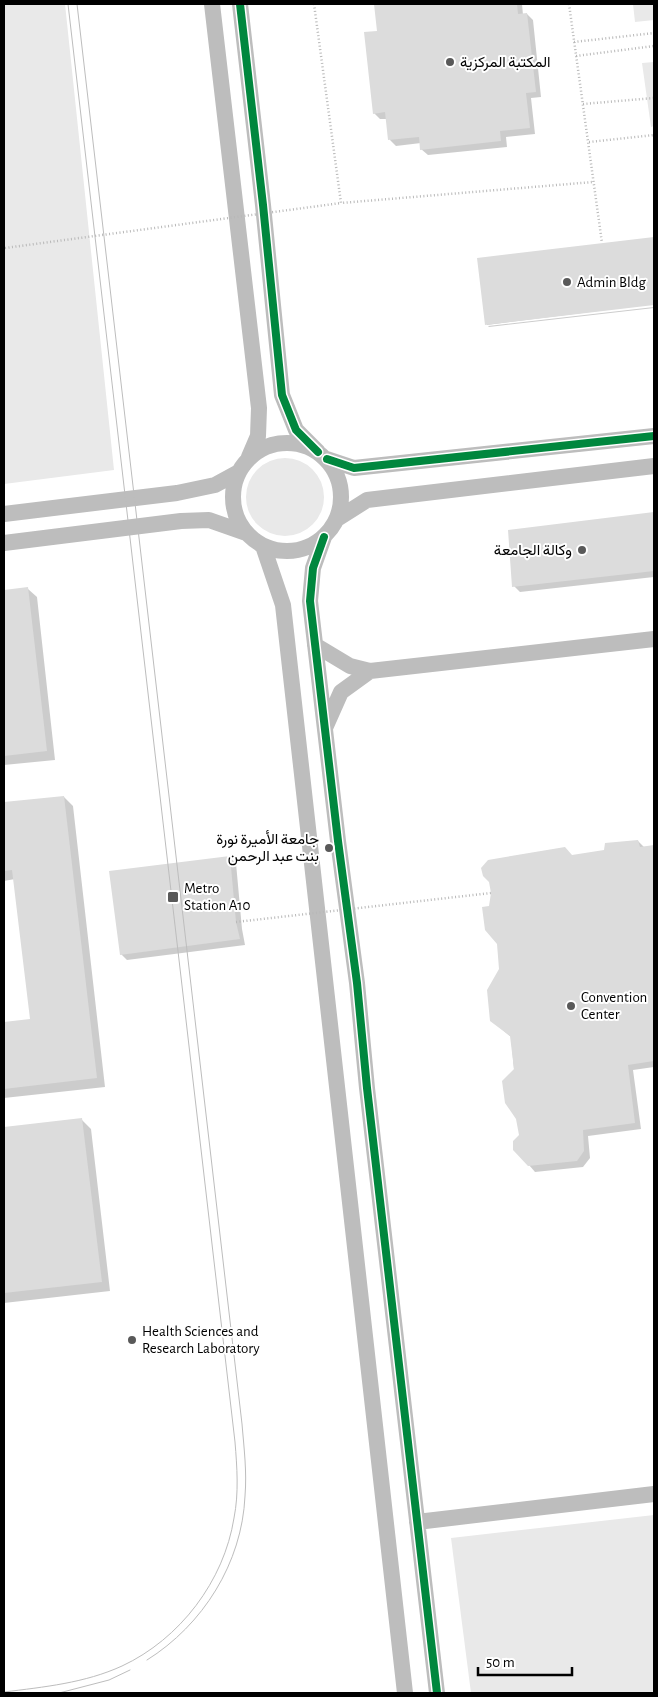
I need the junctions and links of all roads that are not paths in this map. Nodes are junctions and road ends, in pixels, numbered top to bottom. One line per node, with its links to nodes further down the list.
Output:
1 (212, 4): 5 (street)
2 (240, 4): 4 (street)
3 (654, 436): 4 (street)
4 (323, 456): 5 (street); 9 (street)
5 (249, 457): 7 (street)
6 (654, 466): 9 (street)
7 (237, 473): 8 (street); 10 (street)
8 (4, 514)
9 (337, 520): 11 (street)
10 (246, 533): 12 (street); 13 (street)
11 (324, 537): 13 (street); 15 (street)
12 (4, 542)
13 (263, 546): 20 (street)
14 (654, 639): 16 (street)
15 (315, 645): 16 (street); 17 (street)
16 (370, 671): 17 (street)
17 (325, 728): 19 (street)
18 (654, 1494): 19 (street)
19 (417, 1522): 21 (street)
20 (405, 1693)
21 (437, 1693)

